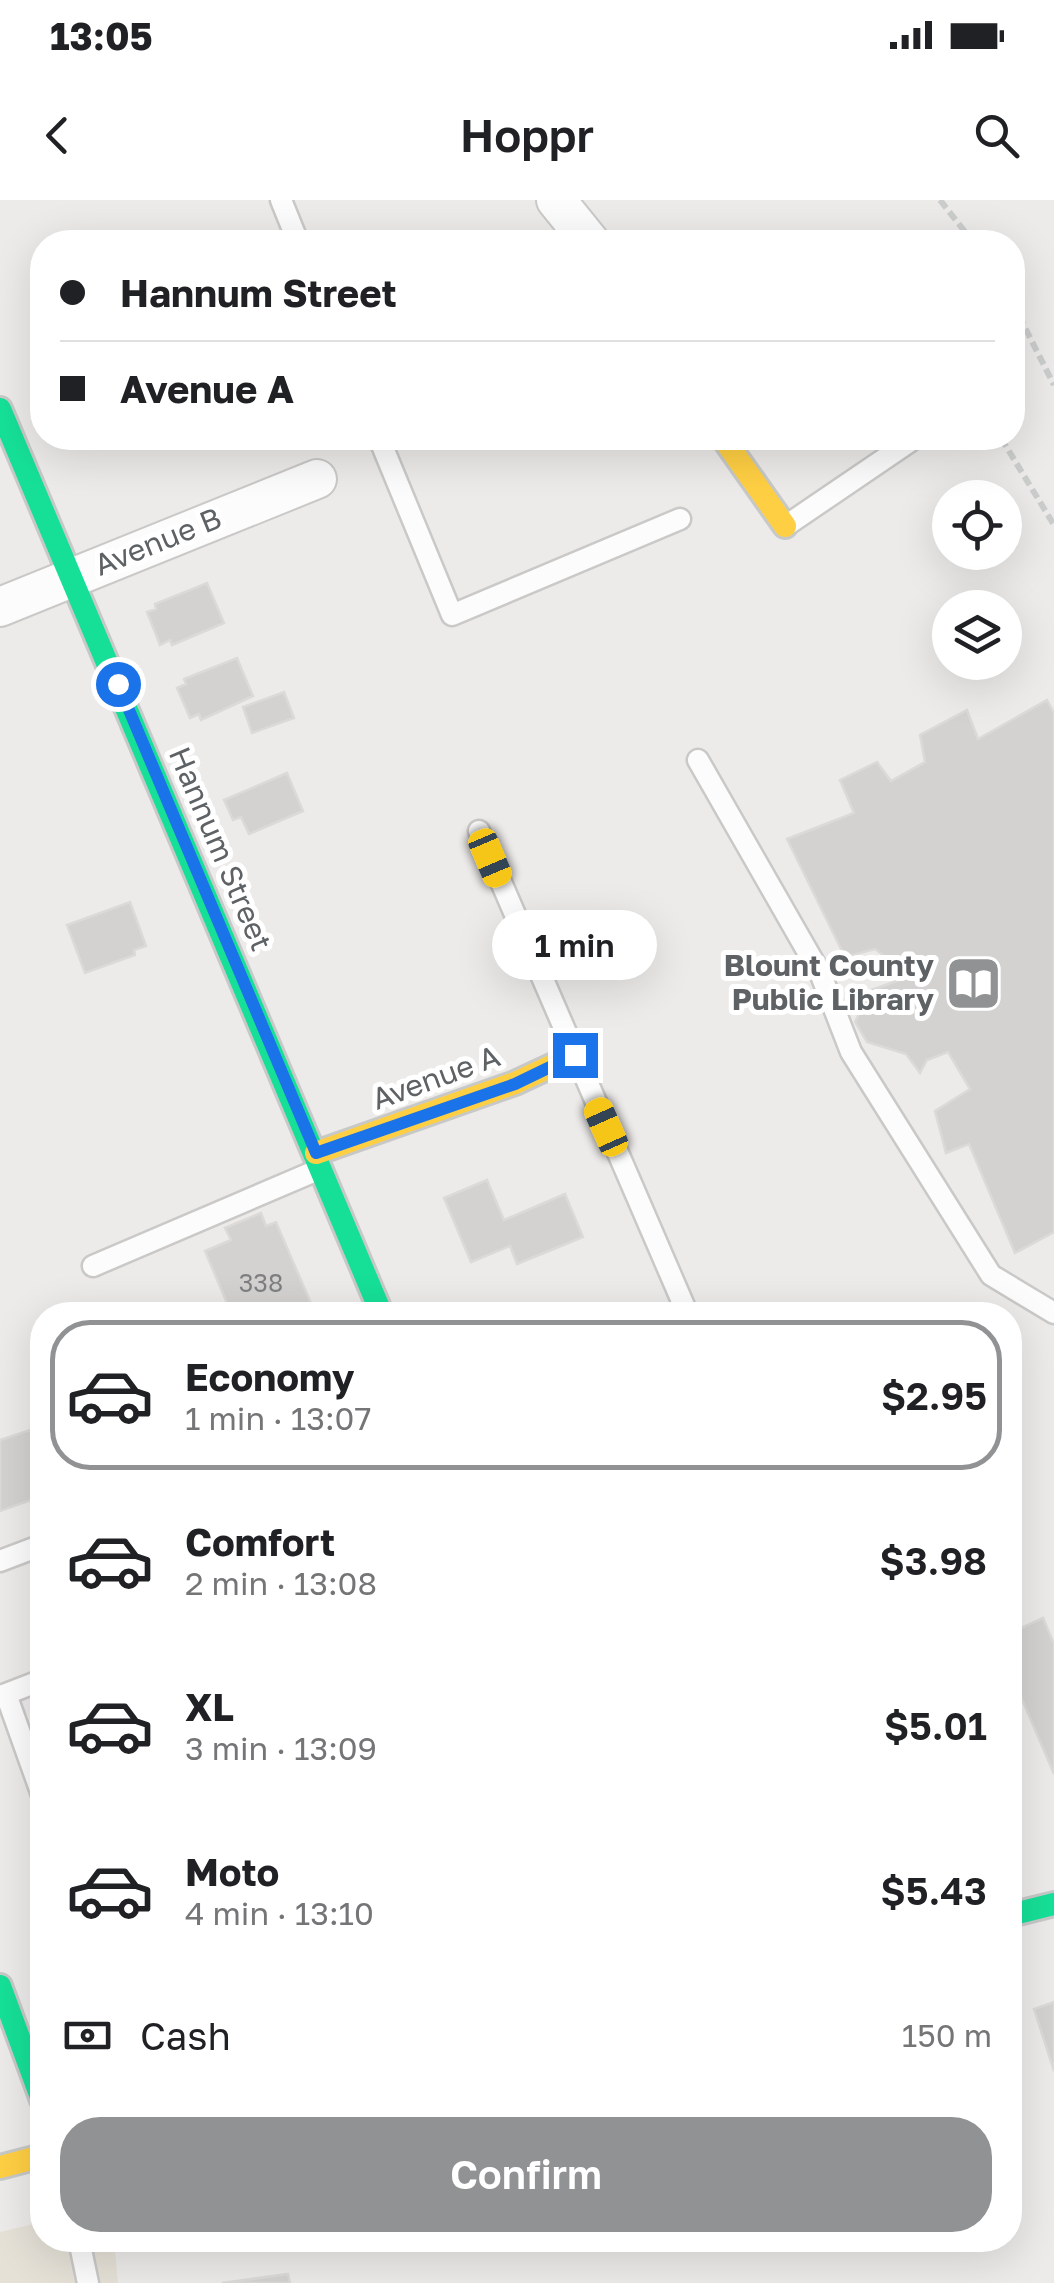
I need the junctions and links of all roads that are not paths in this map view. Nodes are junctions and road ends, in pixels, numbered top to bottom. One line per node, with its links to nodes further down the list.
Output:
1 (281, 200): 3 (lane)
2 (556, 200): 4 (street)
3 (293, 230)
4 (580, 230)
5 (0, 409): 12 (street, Hannum Street)
6 (384, 450): 10 (lane)
7 (734, 450): 11 (street)
8 (897, 450): 11 (lane)
9 (317, 479): 12 (street, Avenue B)
10 (680, 519)
11 (785, 526)
12 (72, 576): 13 (street, Avenue B); 17 (street, Hannum Street)
13 (0, 606)
14 (698, 760): 21 (lane)
15 (478, 831): 16 (lane)
16 (575, 1055): 17 (street, Avenue A); 20 (lane)
17 (319, 1161): 18 (lane); 19 (street, Hannum Street)
18 (93, 1266)
19 (377, 1302)
20 (682, 1302)
21 (1050, 1306)
22 (30, 1550): 23 (lane)
23 (0, 1561)
24 (30, 1685): 25 (lane)
25 (3, 1695): 26 (lane)
26 (30, 1764)
27 (1054, 1904): 28 (street)
28 (1022, 1912)
29 (0, 1986): 31 (street)
30 (30, 2036): 31 (lane)
31 (20, 2040): 32 (street)
32 (30, 2067)
33 (30, 2159): 34 (street)
34 (0, 2167)
35 (82, 2252): 36 (lane)
36 (88, 2283)

